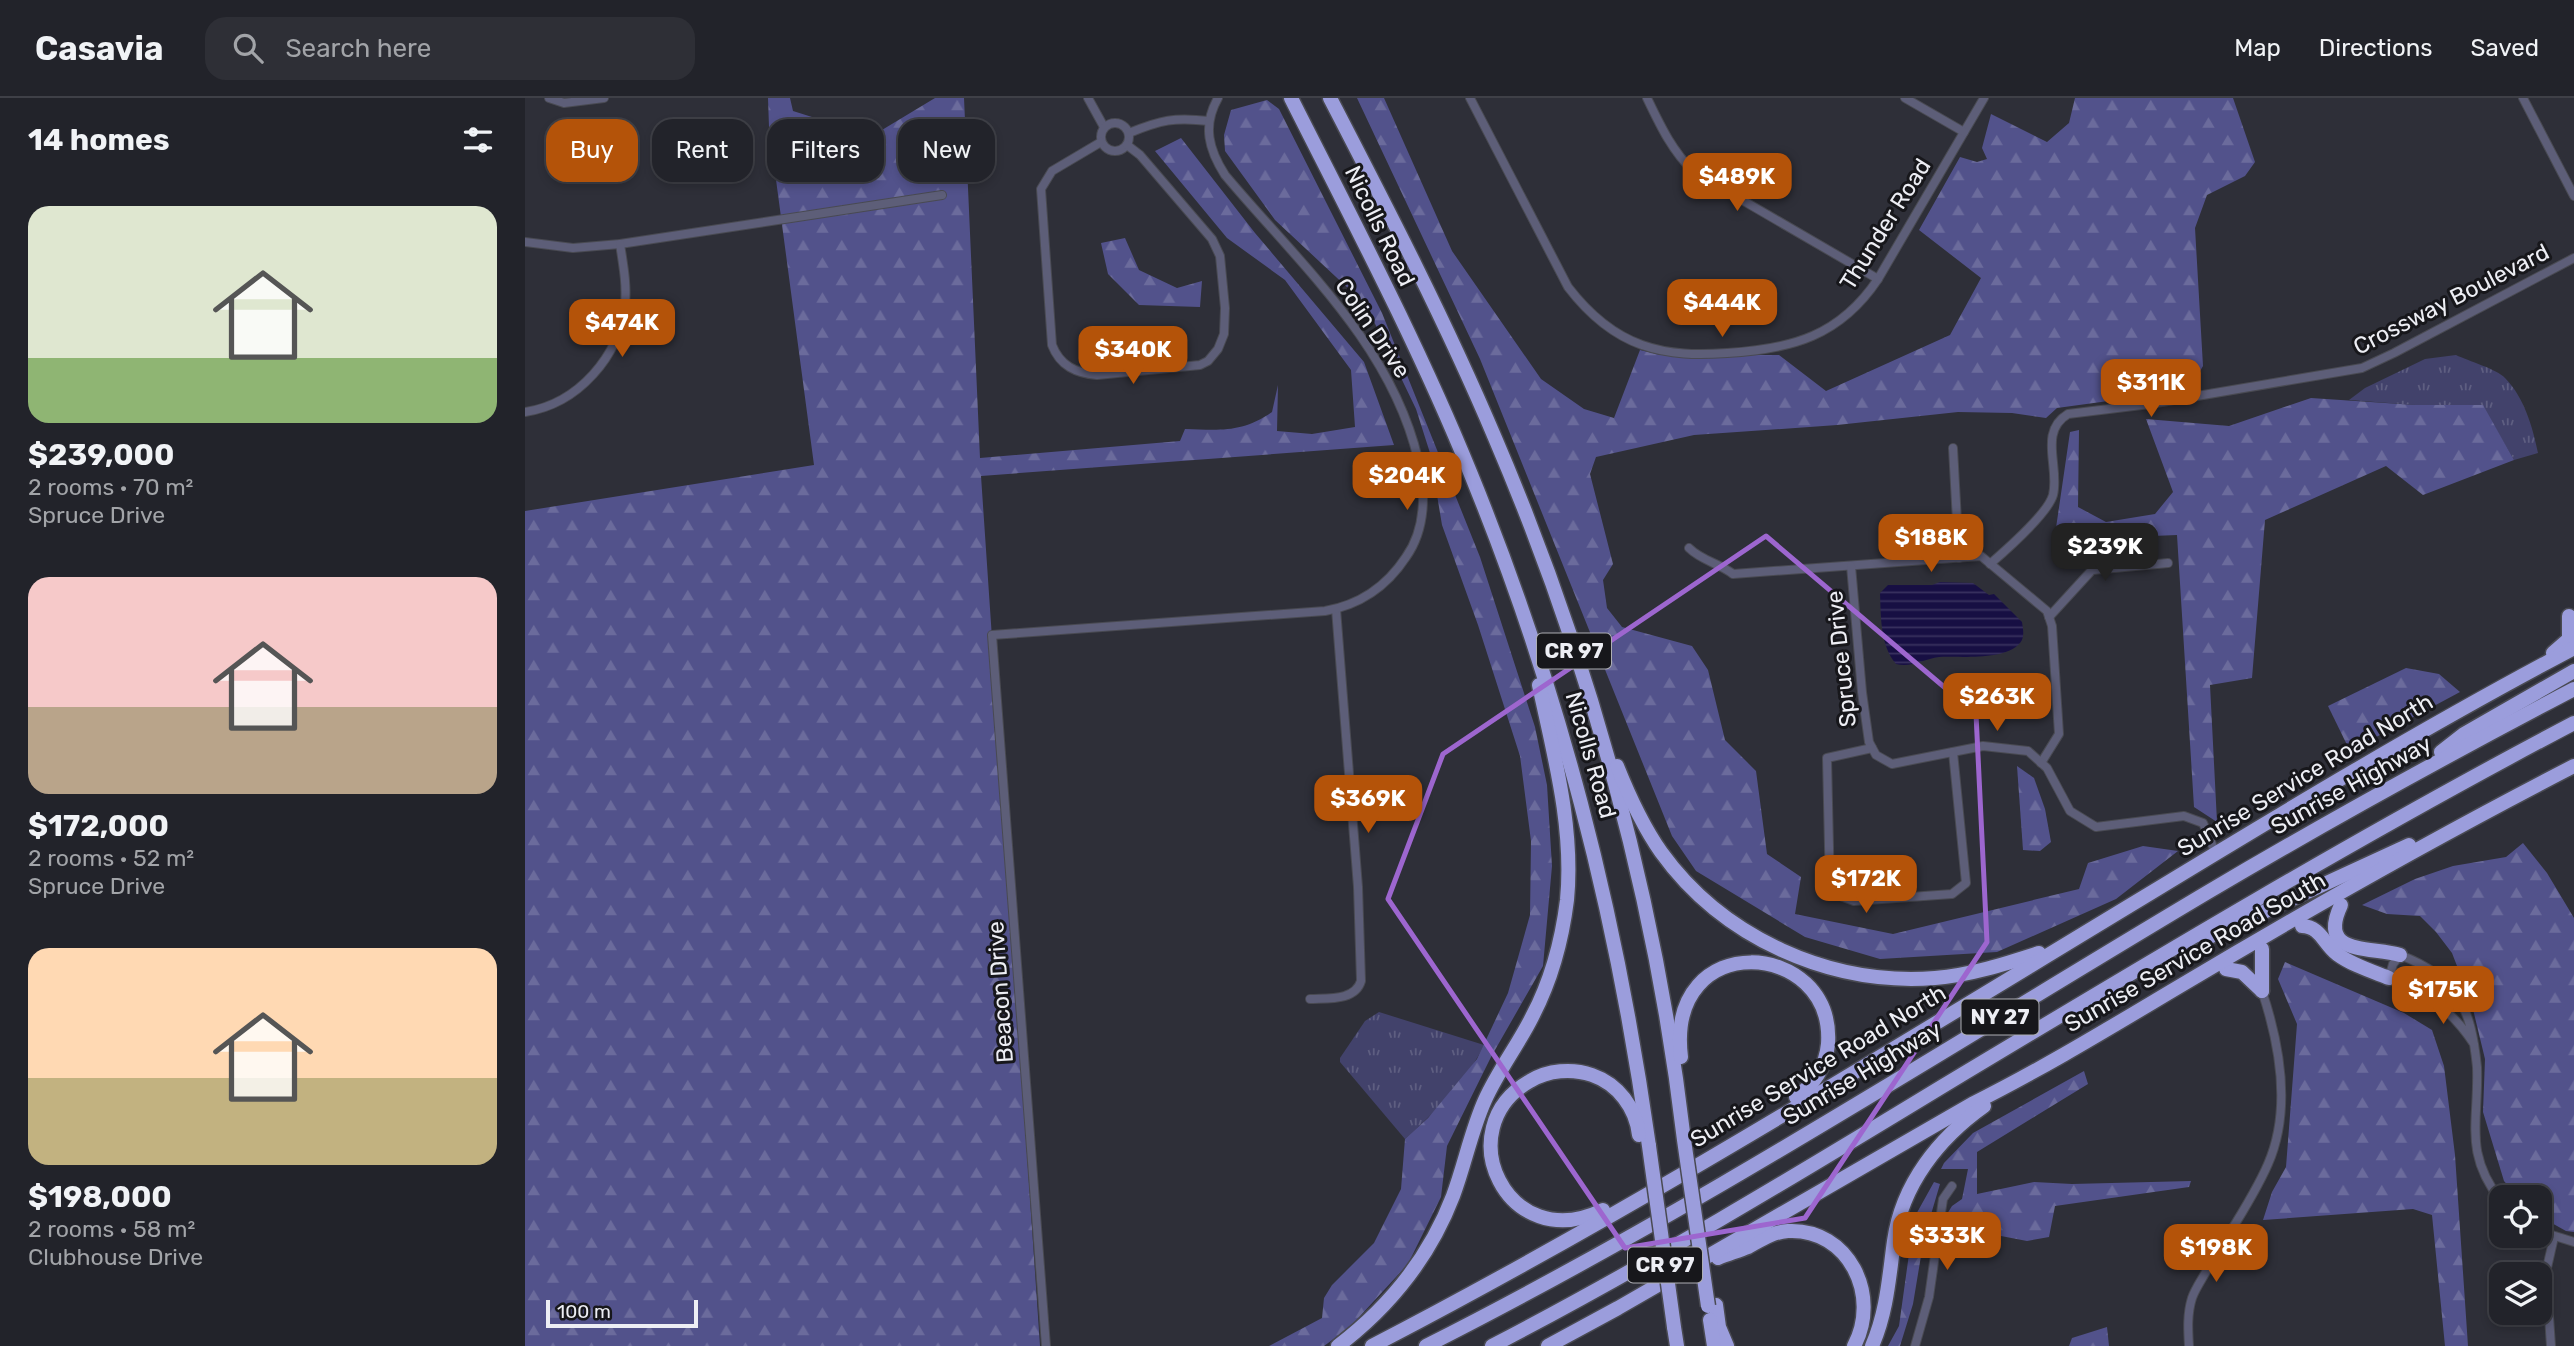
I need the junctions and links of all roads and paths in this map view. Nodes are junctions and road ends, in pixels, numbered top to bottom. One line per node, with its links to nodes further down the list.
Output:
1 (549, 98): 2 (street)
2 (604, 98)
3 (1088, 98): 15 (street)
4 (1218, 98): 14 (street)
5 (1280, 98): 18 (highway)
6 (1291, 98): 18 (highway, Nicolls Road / CR 97)
7 (1331, 98): 19 (highway, Nicolls Road / CR 97)
8 (1340, 98): 19 (highway)
9 (1470, 98): 27 (street, Thunder Road)
10 (1647, 98): 27 (street)
11 (1905, 98): 16 (street)
12 (1984, 98): 16 (street, Thunder Road)
13 (2523, 98): 23 (street)
14 (1209, 121): 17 (street); 35 (street, Colin Drive)
15 (1104, 128): 17 (street); 20 (street)
16 (1964, 132): 27 (street, Thunder Road)
17 (1129, 133): 21 (street)
18 (1312, 141): 38 (highway, Nicolls Road / CR 97)
19 (1353, 141): 44 (highway, Nicolls Road / CR 97)
20 (1101, 142): 21 (street); 21 (street)
21 (1127, 145)
22 (942, 195): 25 (street)
23 (2574, 196)
24 (525, 242): 25 (street)
25 (620, 244): 28 (street)
26 (2574, 258): 33 (street, Crossway Boulevard)
27 (1878, 279)
28 (525, 412)
29 (1953, 448): 31 (street)
30 (1689, 548): 34 (street, Spruce Drive)
31 (1959, 558): 33 (street, Spruce Drive); 34 (street, Spruce Drive)
32 (2168, 563): 36 (street)
33 (1990, 564): 36 (street, Spruce Drive)
34 (1851, 566): 46 (street, Spruce Drive)
35 (1336, 609): 39 (street, Colin Drive); 65 (street)
36 (2049, 617): 48 (street)
37 (2574, 621): 41 (highway)
38 (1528, 625): 71 (highway, Nicolls Road / CR 97); 81 (highway)
39 (992, 635): 80 (street, Beacon Drive)
40 (2574, 648): 41 (highway, Sunrise Service Road North)
41 (2537, 668): 53 (highway, Sunrise Service Road North)
42 (2574, 671): 50 (highway)
43 (2574, 689): 50 (highway, Sunrise Highway / NY 27)
44 (1590, 702): 56 (highway); 69 (highway, Nicolls Road / CR 97)
45 (2574, 723): 59 (highway, NY 27)
46 (1873, 748): 47 (street, Spruce Drive); 47 (street, Spruce Drive)
47 (1953, 751): 48 (street, Spruce Drive)
48 (2041, 763): 53 (street)
49 (2574, 766): 51 (highway, Sunrise Service Road South)
50 (2403, 781): 83 (highway, Sunrise Highway / NY 27)
51 (2531, 789): 52 (highway, Sunrise Service Road South); 59 (highway)
52 (2459, 828): 54 (highway); 66 (highway, Sunrise Service Road South)
53 (2215, 853): 56 (highway, Sunrise Service Road North)
54 (2341, 905): 55 (highway); 58 (highway)
55 (2302, 926): 57 (highway); 62 (highway)
56 (2067, 943): 70 (highway, Sunrise Service Road North)
57 (2262, 949): 60 (highway); 63 (highway)
58 (2400, 956): 61 (street); 62 (street)
59 (2150, 962): 84 (highway, NY 27)
60 (2226, 969): 63 (highway); 66 (highway)
61 (2433, 971): 64 (street); 67 (street)
62 (2389, 978): 64 (street)
63 (2262, 991): 93 (street)
64 (2424, 995): 67 (street)
65 (1310, 999)
66 (2133, 1016): 68 (highway, Sunrise Service Road South)
67 (2474, 1044): 73 (street)
68 (2021, 1079): 77 (highway, Sunrise Service Road South); 91 (highway)
69 (1681, 1111): 70 (highway); 78 (highway, Nicolls Road / CR 97, bridge)
70 (1738, 1140): 72 (highway, Sunrise Service Road North)
71 (1645, 1147): 72 (highway); 87 (highway, CR 97, bridge)
72 (1662, 1185): 82 (highway, Sunrise Service Road North)
73 (2491, 1185)
74 (1952, 1186): 92 (street)
75 (2554, 1237): 76 (street); 94 (street)
76 (2574, 1242)
77 (1686, 1269): 79 (highway, Sunrise Service Road South); 90 (highway)
78 (1712, 1306): 88 (highway, CR 97); 89 (highway)
79 (1618, 1308): 85 (highway, Sunrise Service Road South); 86 (highway)
80 (1046, 1346)
81 (1338, 1346)
82 (1372, 1346)
83 (1426, 1346)
84 (1492, 1346)
85 (1548, 1346)
86 (1567, 1346)
87 (1675, 1346)
88 (1714, 1346)
89 (1727, 1346)
90 (1854, 1346)
91 (1872, 1346)
92 (1915, 1346)
93 (2189, 1346)
94 (2551, 1346)

